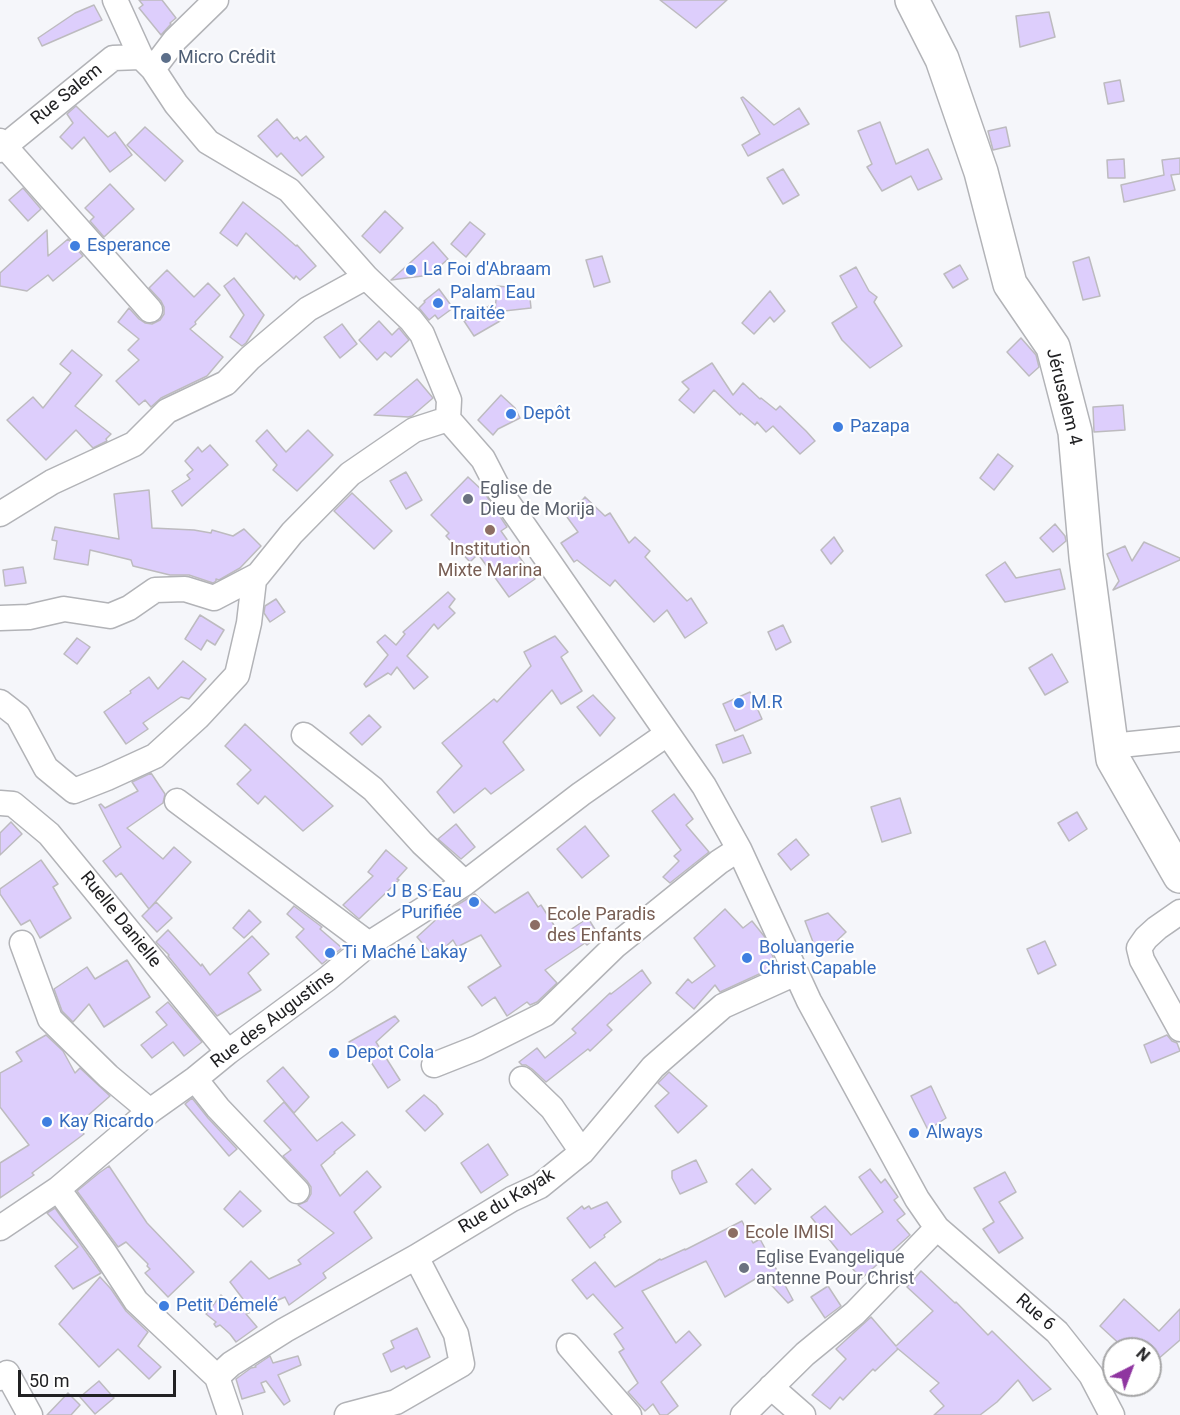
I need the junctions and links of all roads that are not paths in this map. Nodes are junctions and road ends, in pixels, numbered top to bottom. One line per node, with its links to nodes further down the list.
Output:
1 (115, 0): 4 (street)
2 (216, 0): 4 (street)
3 (912, 0): 16 (street, Jérusalem 4)
4 (147, 63): 5 (street, Rue Salem); 6 (street)
5 (2, 146): 7 (street)
6 (366, 277): 8 (street); 9 (street)
7 (150, 310)
8 (448, 419): 10 (street); 13 (street, Rue 6)
9 (0, 514)
10 (258, 575): 11 (street); 12 (street)
11 (0, 618)
12 (0, 702)
13 (667, 734): 19 (street, Rue 6); 21 (street, Rue des Augustins)
14 (304, 735): 21 (street)
15 (1180, 739): 16 (street)
16 (1111, 746): 20 (street, Jérusalem 4)
17 (177, 801): 24 (street)
18 (0, 802): 27 (street, Ruelle Danielle)
19 (739, 849): 25 (street, Rue 6); 28 (street)
20 (1176, 856)
21 (465, 883): 24 (street, Rue des Augustins)
22 (1180, 912): 26 (street)
23 (22, 943): 31 (street)
24 (369, 944): 27 (street, Rue des Augustins)
25 (796, 973): 32 (street, Rue du Kayak); 36 (street, Rue 6)
26 (1180, 1029)
27 (228, 1052): 29 (street, Rue des Augustins)
28 (434, 1065)
29 (195, 1079): 31 (street, Rue des Augustins); 34 (street)
30 (522, 1079): 32 (street)
31 (150, 1110): 33 (street, Rue des Augustins)
32 (582, 1152): 37 (street, Rue du Kayak)
33 (58, 1189): 35 (street, Rue des Augustins); 39 (street)
34 (297, 1191)
35 (0, 1228)
36 (937, 1228): 41 (street); 48 (street, Rue 6)
37 (416, 1257): 39 (street, Rue du Kayak); 44 (street)
38 (569, 1346): 45 (street)
39 (217, 1377): 43 (street)
40 (0, 1378): 42 (street)
41 (771, 1387): 46 (street); 47 (street)
42 (30, 1415)
43 (230, 1415)
44 (347, 1415)
45 (629, 1415)
46 (743, 1415)
47 (803, 1415)
48 (1112, 1415)

